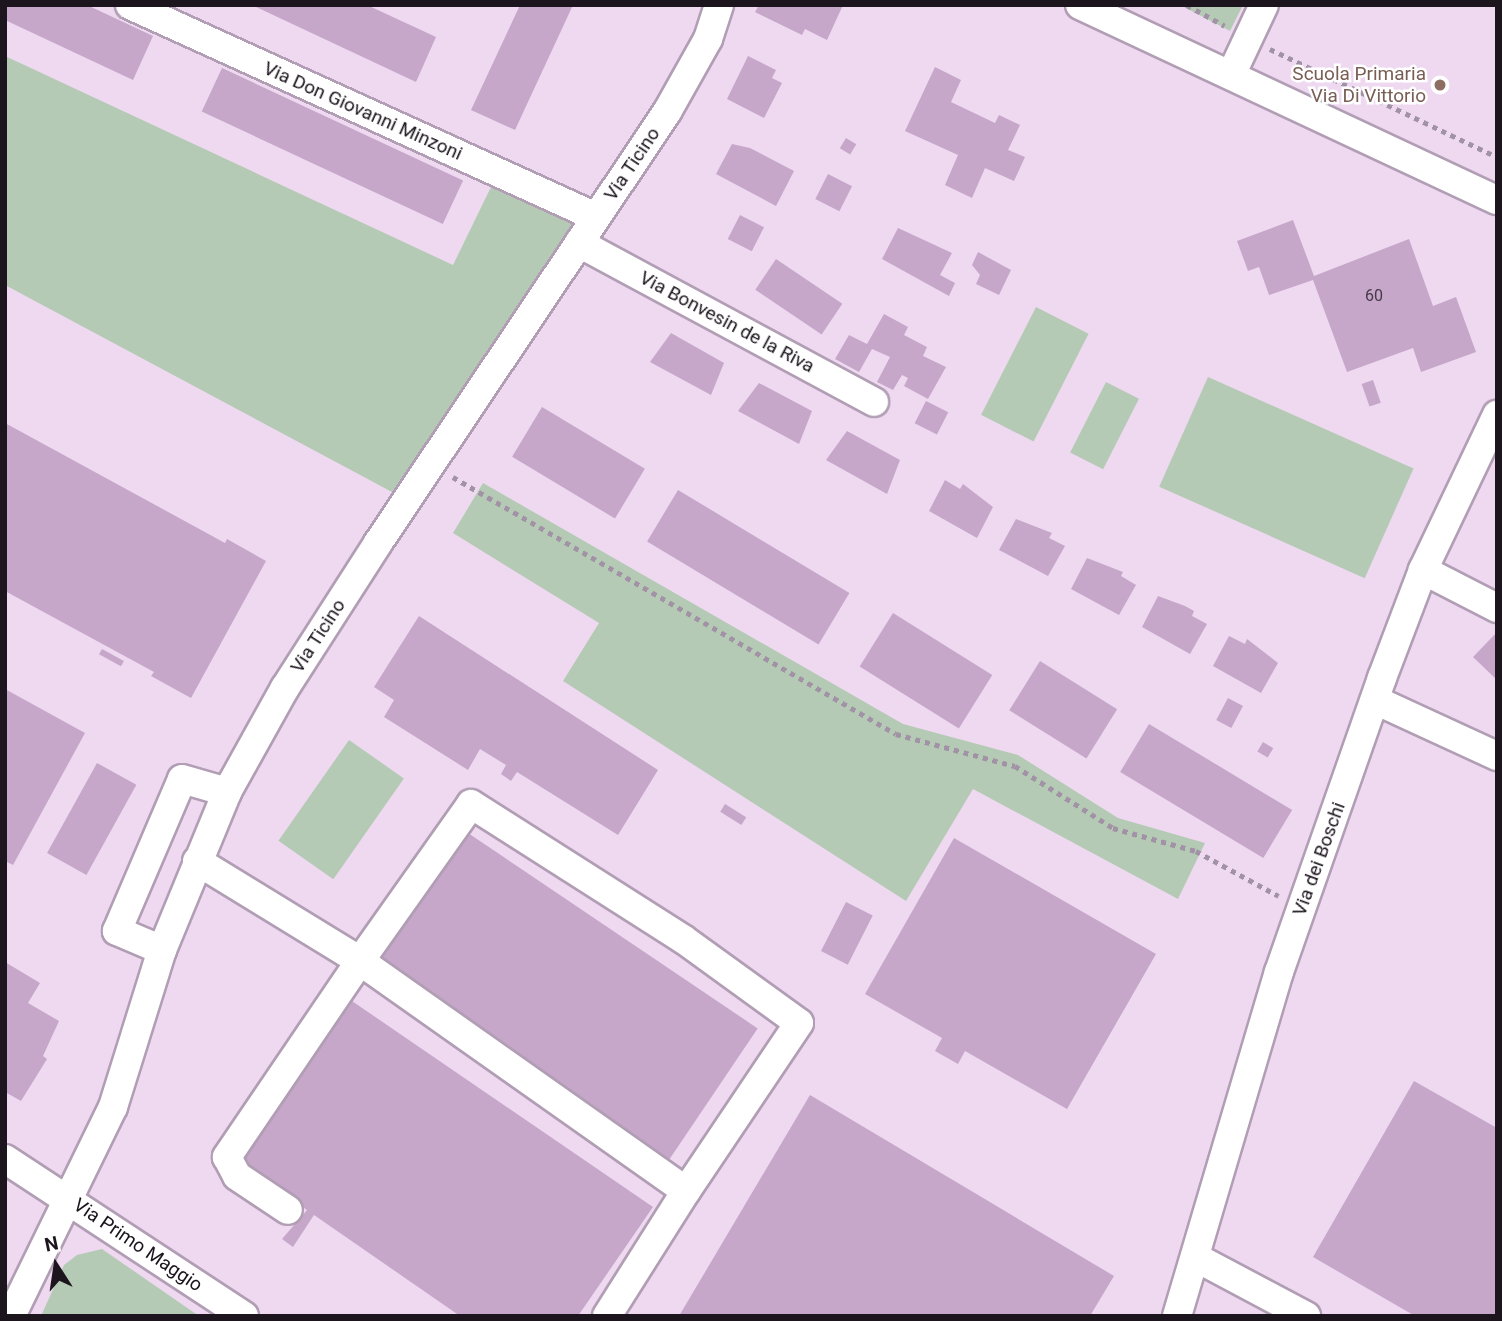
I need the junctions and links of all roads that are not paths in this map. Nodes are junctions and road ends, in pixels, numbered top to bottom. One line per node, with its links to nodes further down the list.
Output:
1 (130, 5): 7 (street, Via Don Giovanni Minzoni)
2 (719, 5): 7 (street, Via Ticino)
3 (1080, 5): 5 (street)
4 (1264, 5): 5 (street)
5 (1231, 75): 6 (street)
6 (1497, 200)
7 (596, 217): 8 (street, Via Ticino)
8 (579, 243): 9 (street, Via Bonvesin de la Riva); 16 (street, Via Ticino)
9 (874, 402)
10 (1497, 415): 11 (street, Via dei Boschi)
11 (1488, 452): 12 (street, Via dei Boschi)
12 (1423, 570): 13 (street); 14 (street, Via dei Boschi)
13 (1497, 608)
14 (1375, 700): 15 (street); 24 (street, Via dei Boschi)
15 (1497, 756)
16 (227, 792): 17 (street, Via Ticino); 18 (street)
17 (197, 861): 18 (street, Via Ticino); 19 (street)
18 (162, 950): 22 (street, Via Ticino)
19 (360, 961): 21 (street); 21 (street); 23 (street)
20 (5, 1159): 22 (street, Via Primo Maggio)
21 (686, 1191): 27 (street)
22 (67, 1198): 25 (street, Via Ticino); 26 (street, Via Primo Maggio)
23 (288, 1210)
24 (1195, 1257): 28 (street, Via dei Boschi); 29 (street)
25 (11, 1316)
26 (244, 1316)
27 (607, 1316)
28 (1177, 1316)
29 (1306, 1316)

